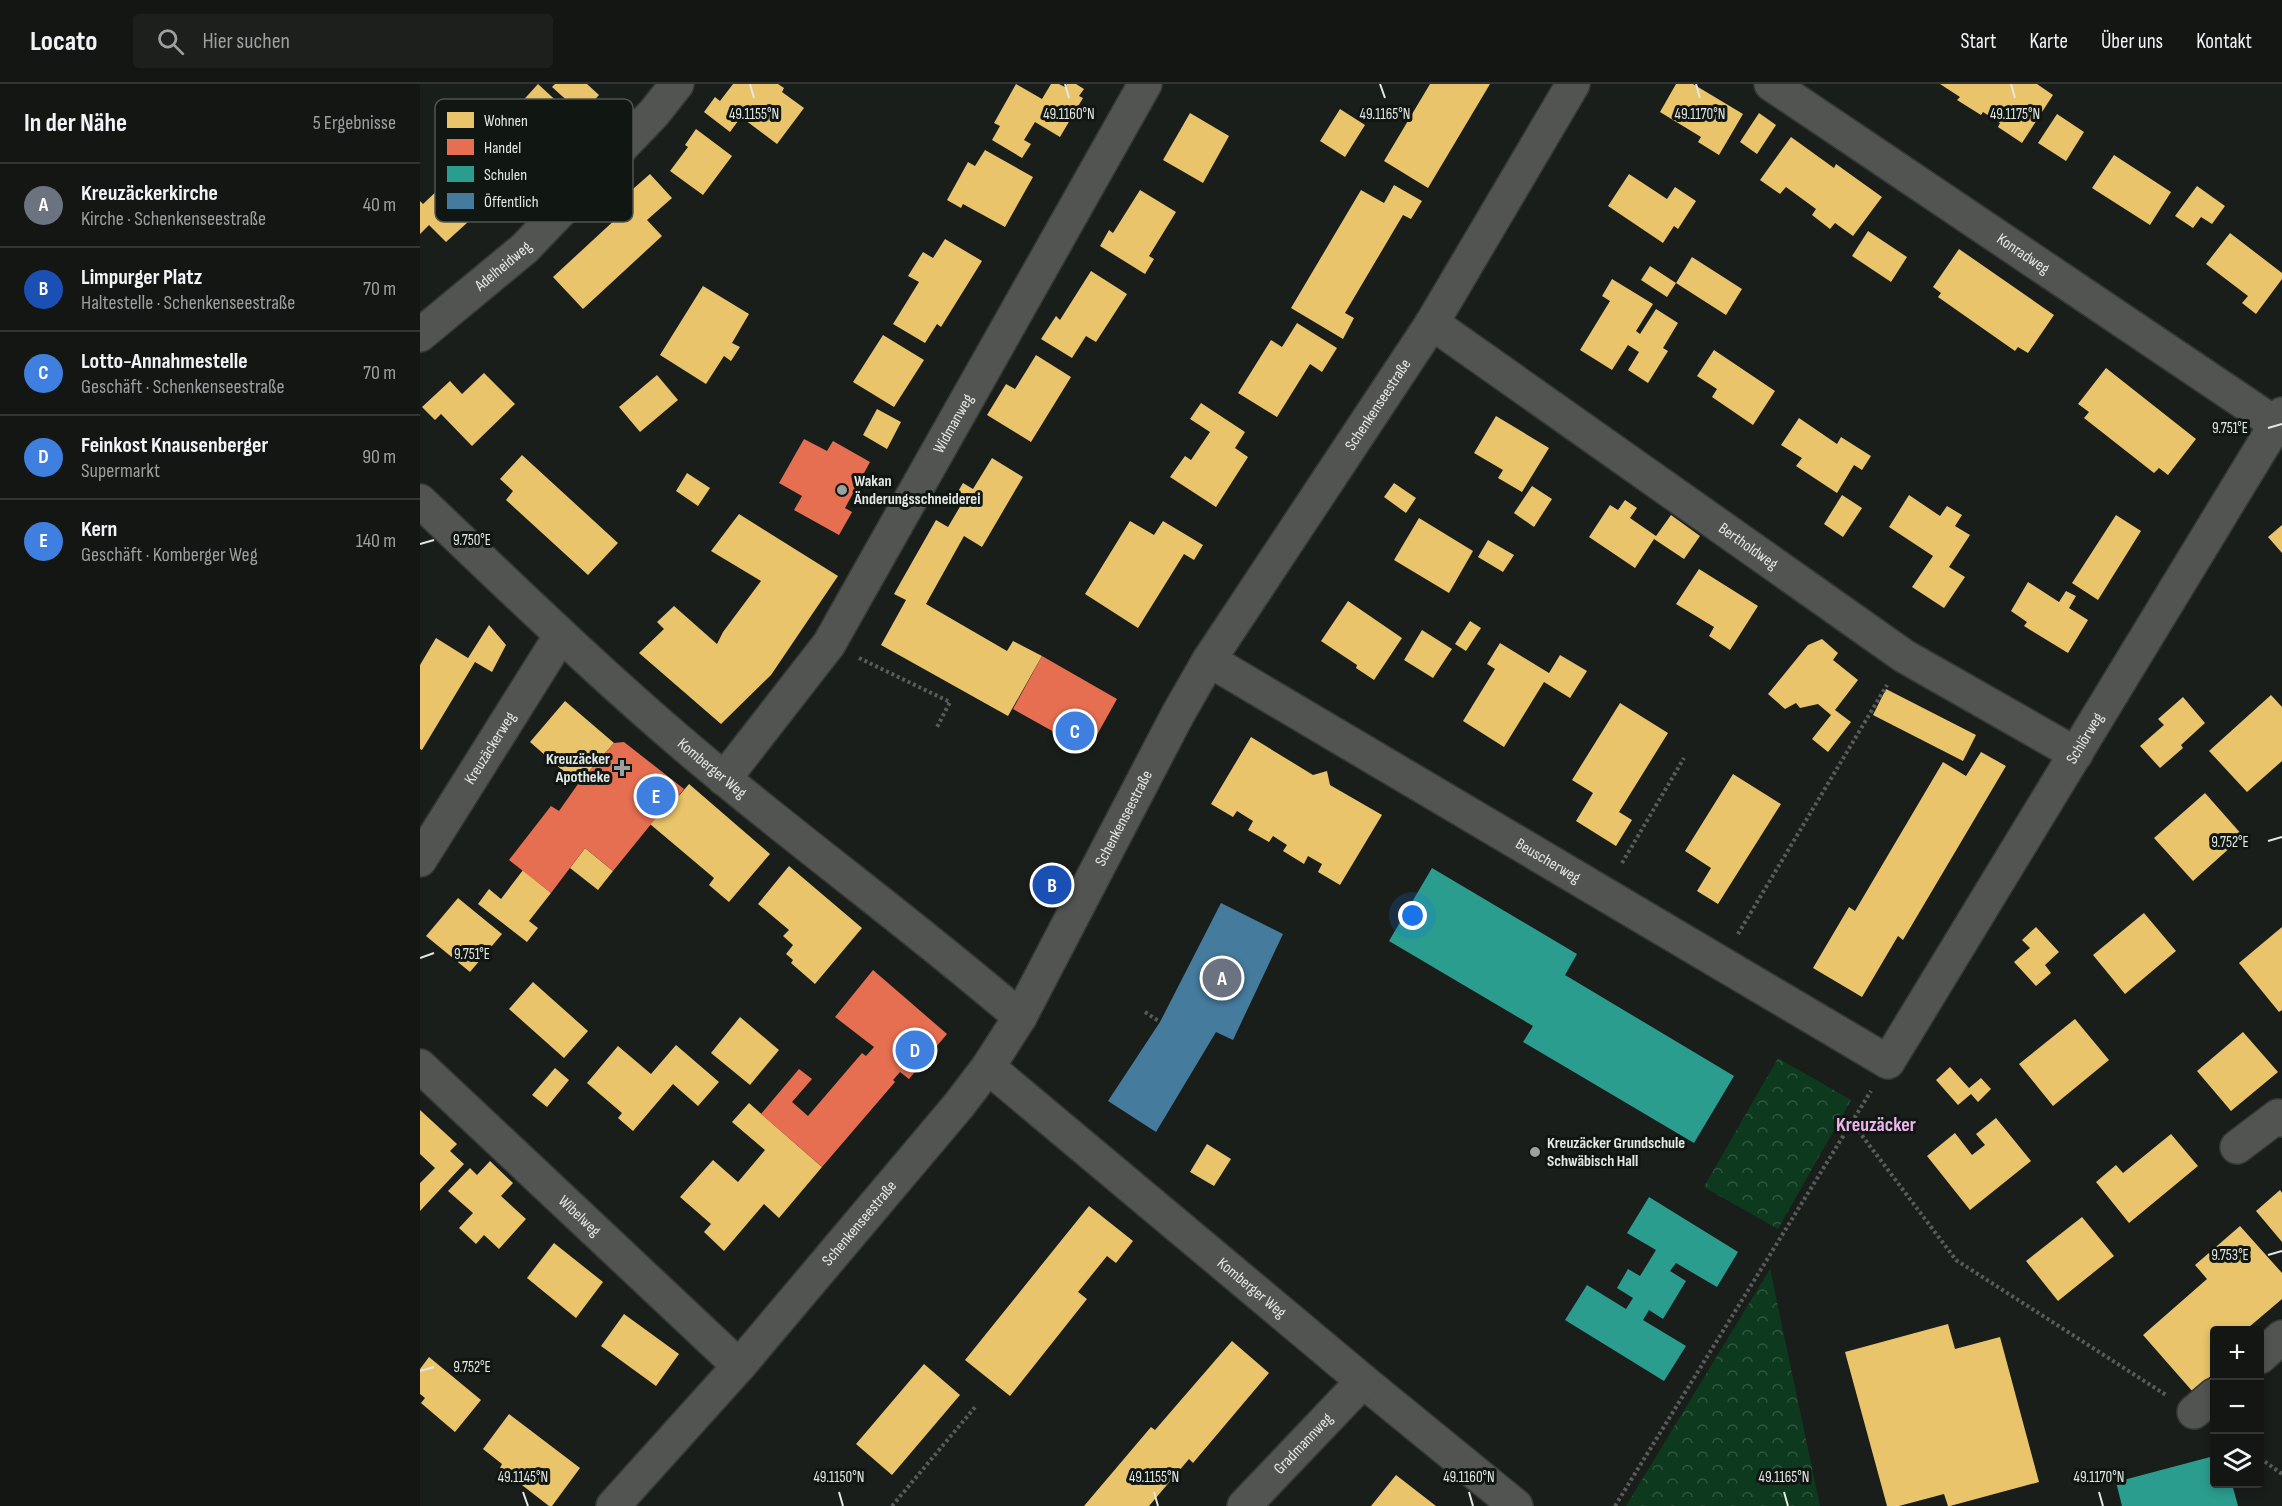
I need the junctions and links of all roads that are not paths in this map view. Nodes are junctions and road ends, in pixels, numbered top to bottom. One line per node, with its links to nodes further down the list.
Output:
1 (677, 84): 5 (street, Adelheidweg)
2 (1146, 84): 14 (street, Widmanweg)
3 (1573, 84): 7 (street, Schenkenseestraße)
4 (1771, 84): 9 (street, Konradweg)
5 (633, 135)
6 (550, 222): 8 (street, Adelheidweg)
7 (1432, 323): 12 (street, Schenkenseestraße); 13 (street, Bertholdweg)
8 (420, 335)
9 (2279, 419): 13 (street, Schlörweg)
10 (420, 501): 11 (street, Komberger Weg)
11 (561, 635): 14 (street, Komberger Weg); 15 (street, Kreuzäckerweg)
12 (1209, 660): 16 (street, Schenkenseestraße); 17 (street, Beuscherweg)
13 (2076, 754): 17 (street, Schlörweg)
14 (724, 779): 16 (street, Komberger Weg)
15 (420, 860)
16 (1020, 1017): 19 (street, Schenkenseestraße)
17 (1888, 1062)
18 (420, 1066): 24 (street, Wibelweg)
19 (988, 1067): 24 (street, Schenkenseestraße); 25 (street, Komberger Weg)
20 (2282, 1120): 21 (street)
21 (2237, 1147)
22 (2282, 1337): 23 (street)
23 (2264, 1353)
24 (739, 1366): 26 (street, Schenkenseestraße)
25 (1363, 1381): 27 (street, Gradmannweg); 28 (street, Komberger Weg)
26 (613, 1506)
27 (1244, 1506)
28 (1516, 1506)

